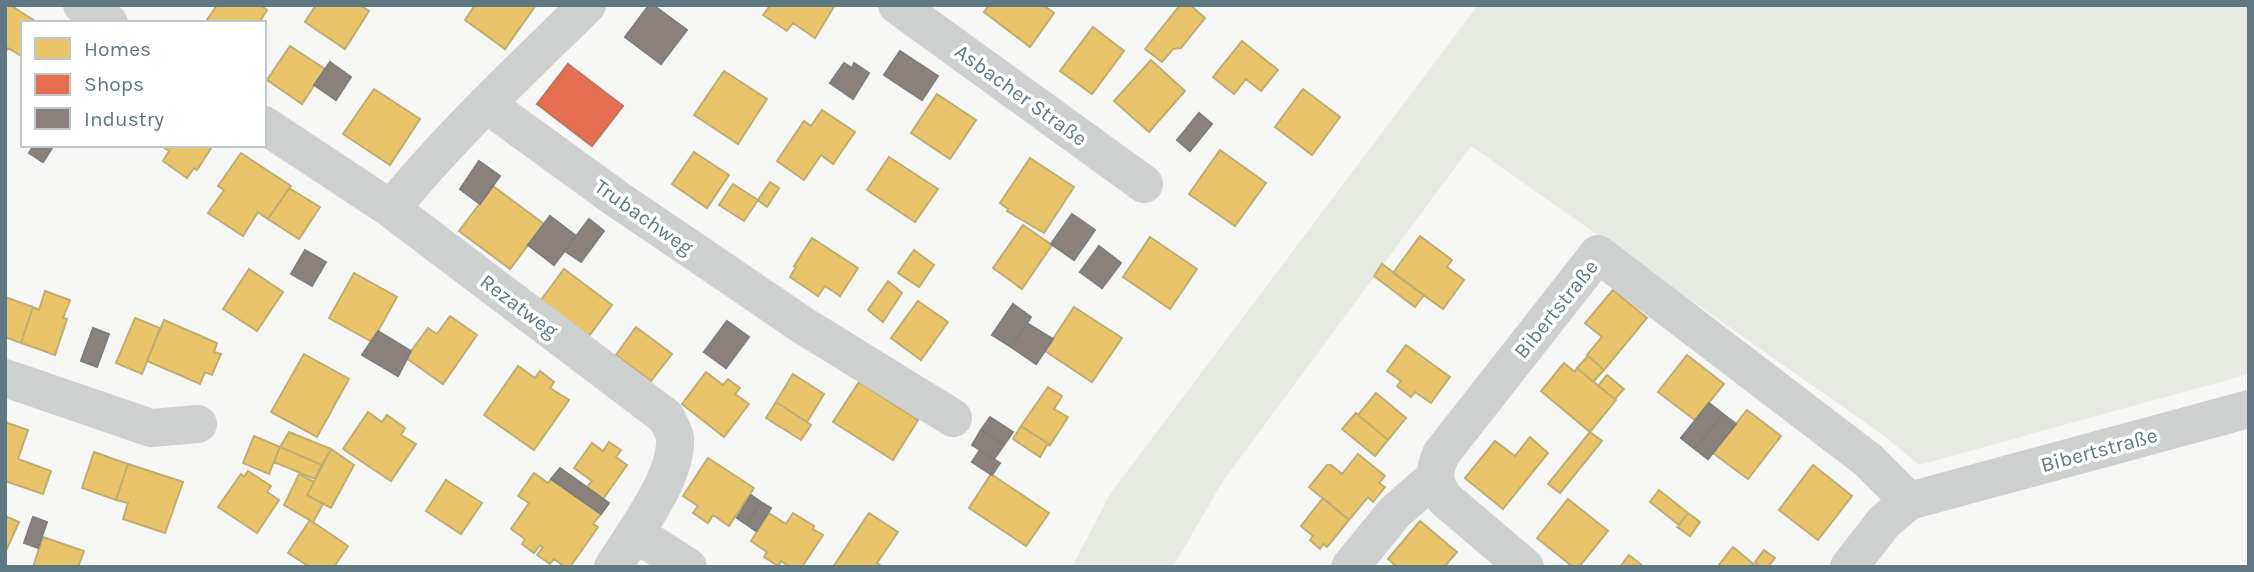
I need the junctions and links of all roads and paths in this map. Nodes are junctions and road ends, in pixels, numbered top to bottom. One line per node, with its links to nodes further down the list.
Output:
1 (82, 5): 4 (street)
2 (587, 5): 5 (street)
3 (897, 5): 7 (street, Asbacher Straße)
4 (106, 21)
5 (486, 104): 8 (street); 11 (street, Trubachweg)
6 (266, 126): 8 (street, Rezatweg)
7 (1144, 184)
8 (391, 209): 15 (street, Rezatweg)
9 (5, 378): 12 (street)
10 (2249, 409): 14 (street, Bibertstraße)
11 (953, 418)
12 (198, 424)
13 (1434, 478): 14 (street, Bibertstraße); 18 (street); 19 (street)
14 (1909, 501): 20 (street, Bibertstraße)
15 (635, 533): 16 (street, Rezatweg); 17 (street)
16 (613, 567)
17 (688, 567)
18 (1350, 567)
19 (1525, 567)
20 (1849, 567)

